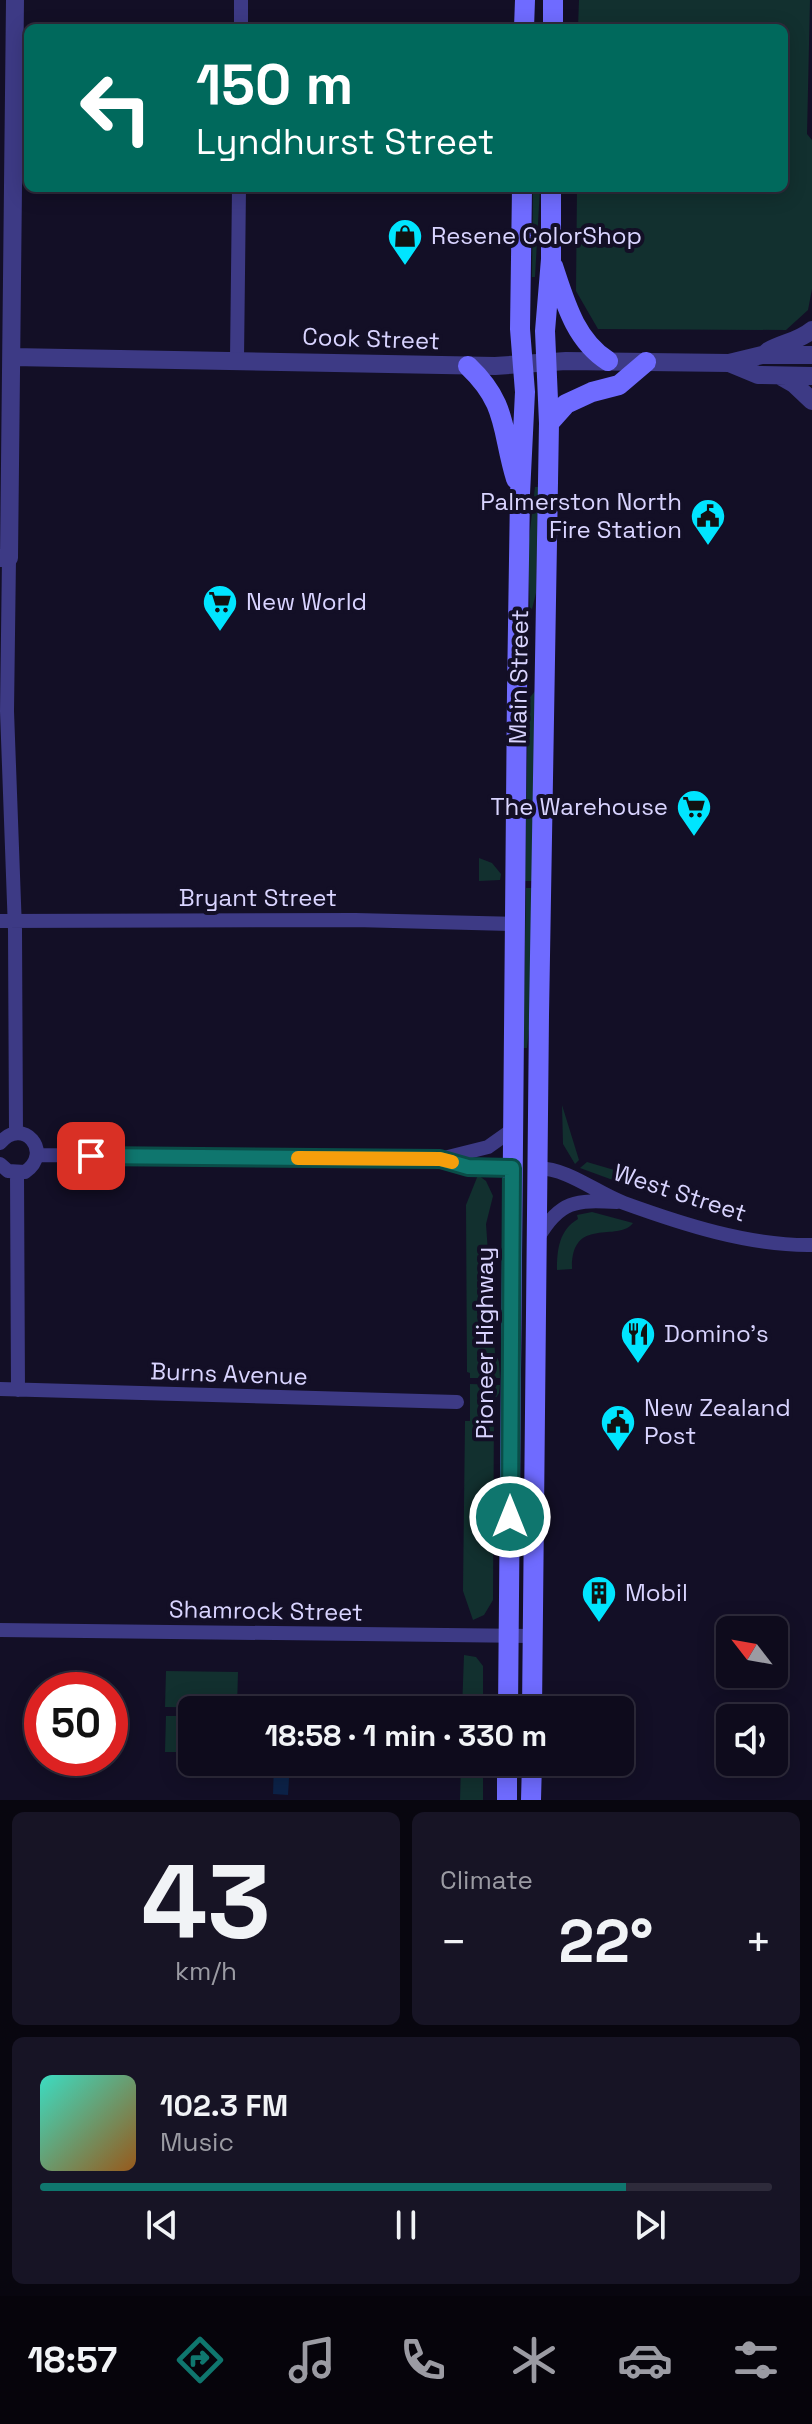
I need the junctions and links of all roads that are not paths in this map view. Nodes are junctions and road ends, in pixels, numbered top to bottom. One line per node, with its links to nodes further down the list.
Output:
1 (15, 0): 15 (street)
2 (241, 0): 5 (street)
3 (525, 0): 6 (main road)
4 (553, 0): 7 (main road)
5 (241, 24)
6 (524, 24)
7 (553, 24)
8 (239, 192): 16 (street)
9 (522, 192): 21 (main road, Main Street)
10 (551, 192): 11 (main road, Main Street)
11 (551, 259): 17 (main road); 18 (main road, Main Street)
12 (812, 330): 13 (street)
13 (762, 355): 14 (street, Cook Street); 20 (street, Cook Street)
14 (812, 355)
15 (12, 357): 16 (street, Cook Street); 28 (street)
16 (237, 359): 22 (street, Cook Street)
17 (608, 361): 18 (street, Cook Street); 19 (street, Cook Street)
18 (548, 362): 21 (street, Cook Street); 26 (main road, Main Street)
19 (646, 362): 20 (street, Cook Street); 26 (main road)
20 (729, 363): 23 (street, Cook Street)
21 (522, 365): 22 (street, Cook Street); 27 (main road, Main Street)
22 (468, 366): 27 (main road)
23 (777, 375): 24 (street, Cook Street); 25 (street)
24 (812, 376)
25 (812, 401)
26 (549, 423): 31 (main road, Main Street)
27 (520, 494): 30 (main road, Main Street)
28 (4, 558): 29 (street)
29 (8, 921): 30 (street, Bryant Street); 33 (street)
30 (515, 924): 32 (main road, Main Street)
31 (539, 1015): 38 (main road); 39 (main road, Main Street)
32 (512, 1130): 36 (street); 38 (main road, Main Street)
33 (16, 1133): 34 (street); 35 (street)
34 (0, 1143)
35 (37, 1155): 36 (street); 40 (street)
36 (440, 1159): 38 (street)
37 (0, 1164): 40 (street)
38 (512, 1168): 44 (main road, Pioneer Highway)
39 (538, 1168): 41 (street, West Street); 42 (main road, Pioneer Highway); 44 (main road)
40 (17, 1173): 46 (street)
41 (621, 1202): 42 (street); 43 (street, West Street)
42 (537, 1241): 48 (main road, Pioneer Highway)
43 (812, 1245)
44 (511, 1310): 49 (main road, Pioneer Highway)
45 (0, 1389): 46 (street, Burns Avenue)
46 (18, 1390): 47 (street, Burns Avenue)
47 (457, 1402)
48 (535, 1426): 49 (main road); 52 (main road, Pioneer Highway)
49 (511, 1428): 51 (main road, Pioneer Highway)
50 (0, 1630): 51 (street, Shamrock Street)
51 (509, 1636): 52 (street, Shamrock Street); 53 (main road, Pioneer Highway)
52 (532, 1636): 54 (main road, Pioneer Highway)
53 (508, 1696)
54 (532, 1696)
55 (507, 1776): 57 (main road)
56 (532, 1776): 58 (main road)
57 (507, 1800)
58 (531, 1800)

